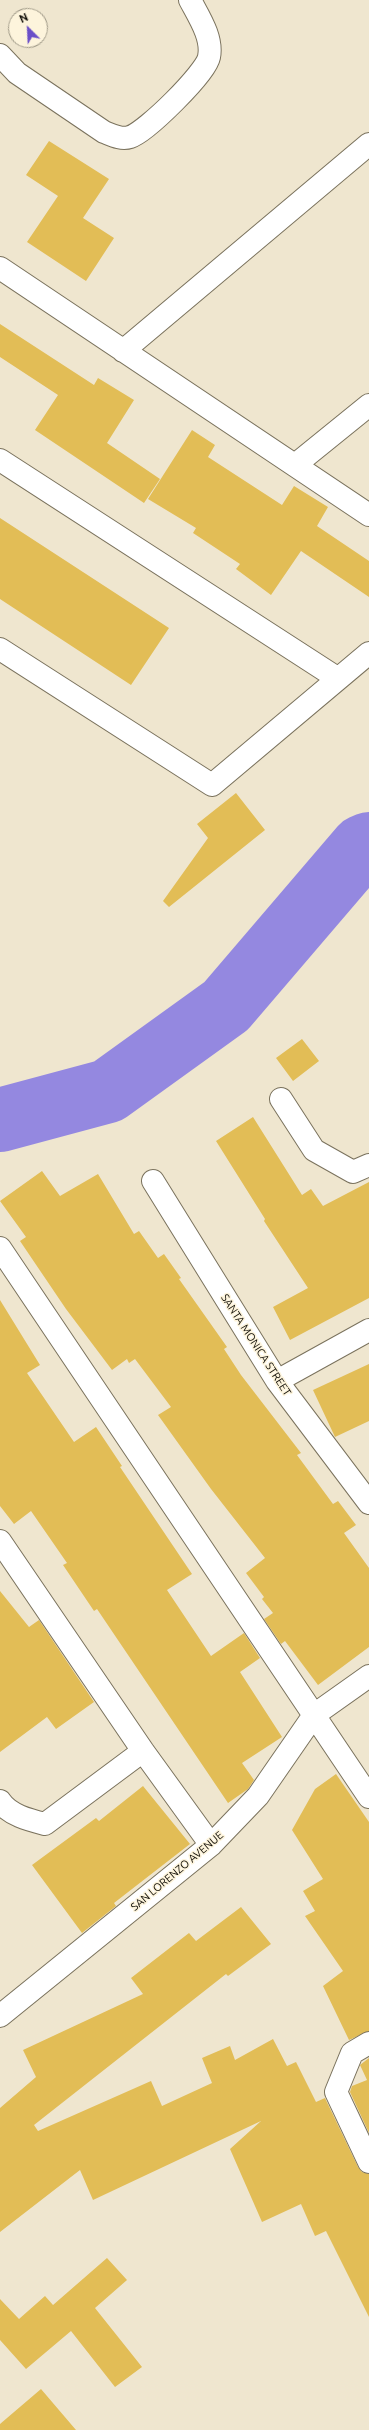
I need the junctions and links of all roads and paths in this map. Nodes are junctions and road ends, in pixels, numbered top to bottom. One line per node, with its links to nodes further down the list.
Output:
1 (190, 0): 2 (street)
2 (0, 55)
3 (369, 144): 5 (street)
4 (0, 268): 5 (street)
5 (123, 351): 8 (street)
6 (369, 405): 8 (street)
7 (0, 460): 12 (street)
8 (295, 465): 9 (street)
9 (369, 515)
10 (0, 649): 12 (street)
11 (369, 653): 12 (street)
12 (337, 678)
13 (281, 1099): 14 (street)
14 (369, 1165)
15 (153, 1181): 18 (street, SANTA MONICA STREET)
16 (0, 1248): 22 (street)
17 (369, 1330): 18 (street)
18 (277, 1381): 19 (street, SANTA MONICA STREET)
19 (369, 1503)
20 (0, 1541): 23 (street)
21 (369, 1676): 22 (street, SAN LORENZO AVENUE)
22 (314, 1715): 24 (street); 26 (street, SAN LORENZO AVENUE)
23 (143, 1751): 25 (street); 26 (street)
24 (369, 1797)
25 (0, 1801)
26 (211, 1845): 27 (street, SAN LORENZO AVENUE)
27 (0, 2016)
28 (369, 2043): 29 (street)
29 (369, 2162)

